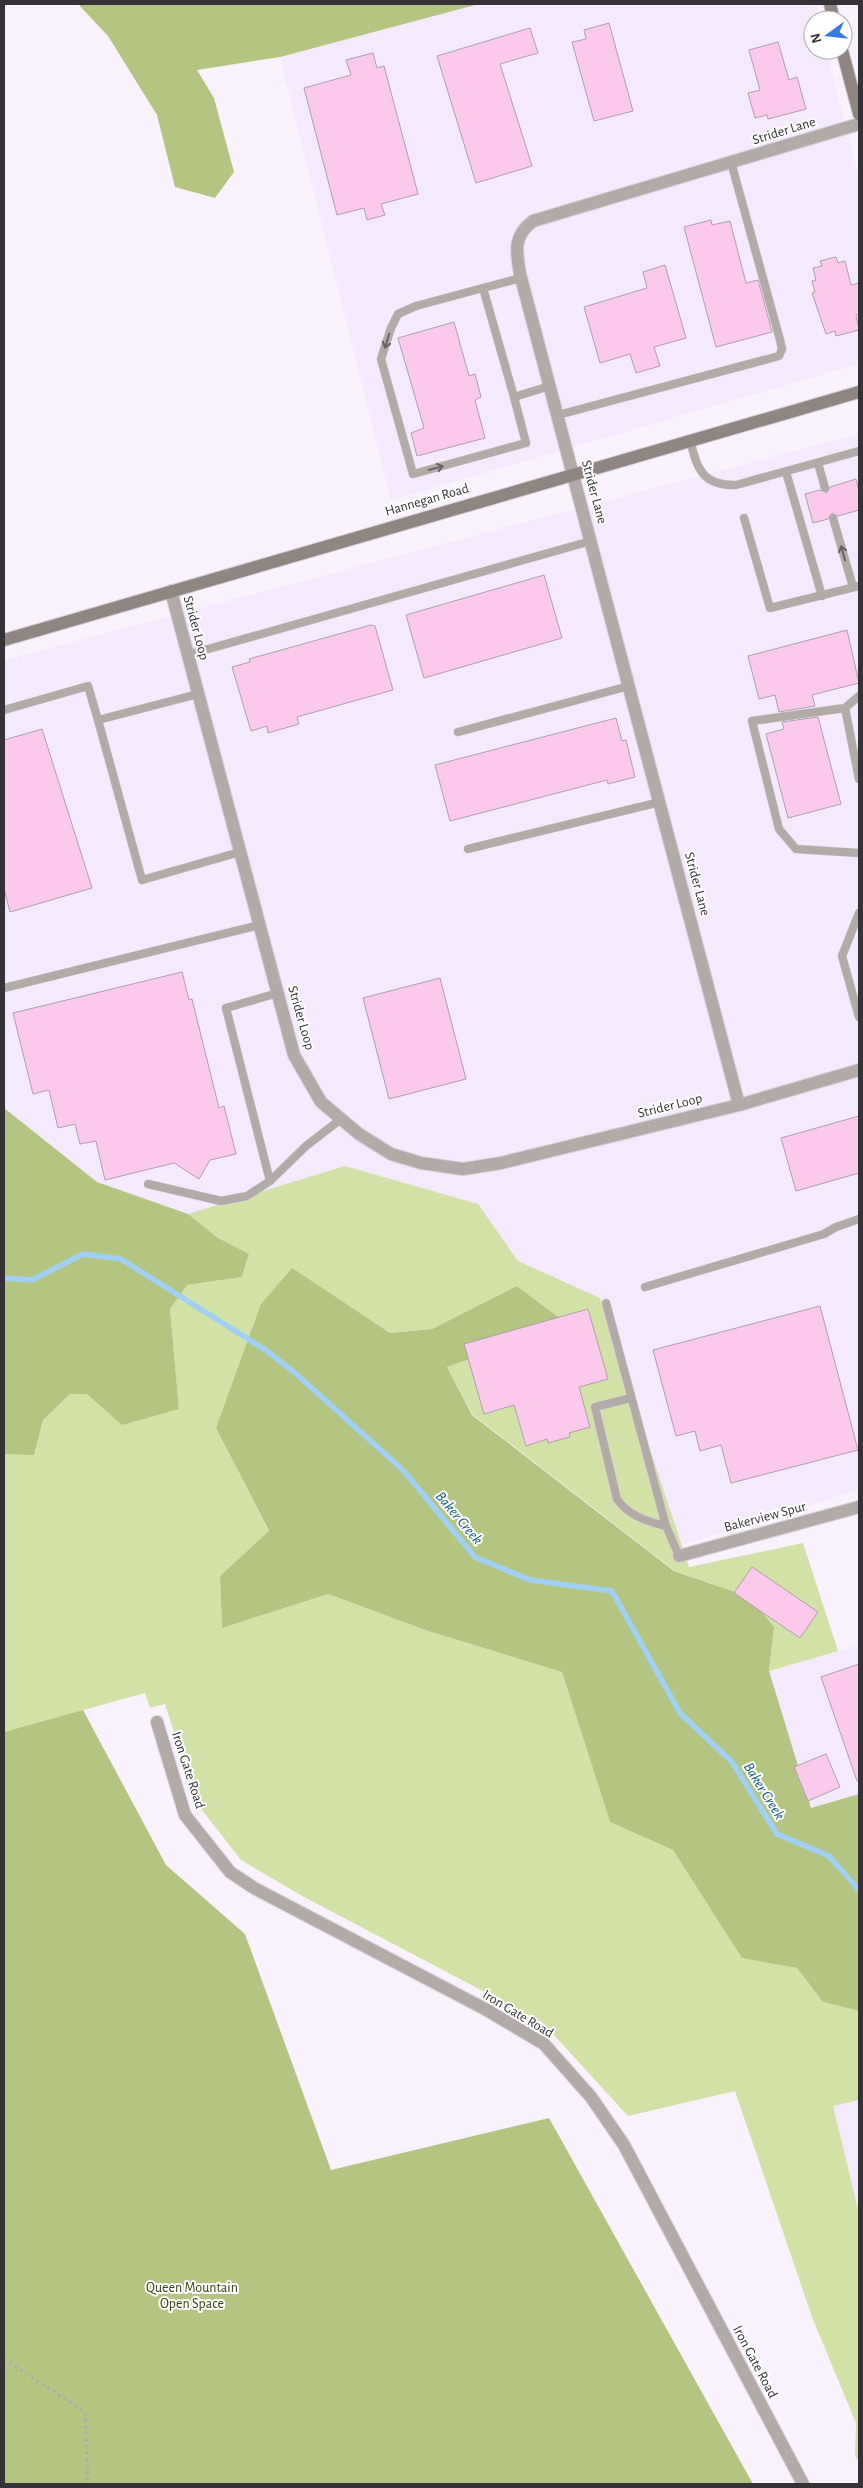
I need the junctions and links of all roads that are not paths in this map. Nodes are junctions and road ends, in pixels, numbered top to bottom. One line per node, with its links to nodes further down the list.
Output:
1 (845, 60): 2 (main road)
2 (859, 114)
3 (859, 124): 4 (street, Strider Lane)
4 (732, 162): 5 (street, Strider Lane); 10 (lane)
5 (521, 278): 6 (lane); 7 (street, Strider Lane)
6 (483, 288): 9 (lane); 9 (lane, one-way to 9)
7 (550, 386): 9 (lane); 10 (street, Strider Lane)
8 (859, 392): 11 (main road, Hannegan Road)
9 (514, 396)
10 (558, 415): 15 (street, Strider Lane)
11 (690, 440): 14 (lane); 15 (main road, Hannegan Road)
12 (859, 451): 13 (lane)
13 (818, 463): 14 (lane); 16 (lane)
14 (786, 472): 22 (lane)
15 (574, 473): 19 (street, Strider Lane); 21 (main road, Hannegan Road)
16 (825, 488)
17 (744, 518): 22 (lane)
18 (833, 518): 20 (lane, one-way to 18)
19 (591, 541): 24 (lane); 25 (street, Strider Lane)
20 (856, 586): 22 (lane)
21 (171, 591): 23 (main road, Hannegan Road); 24 (street, Strider Loop)
22 (822, 596)
23 (4, 640)
24 (187, 654): 26 (street, Strider Loop)
25 (629, 686): 31 (lane); 33 (street, Strider Lane)
26 (198, 694): 30 (lane); 35 (street, Strider Loop)
27 (859, 696): 28 (lane)
28 (845, 708): 32 (lane); 36 (lane)
29 (4, 710): 30 (lane)
30 (98, 720): 35 (lane)
31 (458, 732)
32 (859, 779)
33 (660, 802): 34 (lane); 43 (street, Strider Lane)
34 (468, 849)
35 (240, 852): 38 (street, Strider Loop)
36 (859, 853)
37 (859, 913): 41 (lane)
38 (260, 925): 39 (lane); 40 (street, Strider Loop)
39 (4, 988)
40 (278, 994): 44 (street, Strider Loop); 45 (lane)
41 (859, 1016)
42 (859, 1070): 43 (street, Strider Loop)
43 (739, 1105): 44 (street, Strider Loop)
44 (341, 1119): 45 (lane)
45 (270, 1180): 46 (lane)
46 (148, 1184)
47 (859, 1219): 48 (lane)
48 (645, 1286)
49 (606, 1304): 50 (lane)
50 (632, 1398): 52 (lane); 52 (lane)
51 (859, 1507): 53 (street, Bakerview Spur)
52 (666, 1526): 53 (lane)
53 (679, 1556)
54 (157, 1722): 55 (street, Iron Gate Road)
55 (803, 2484)

